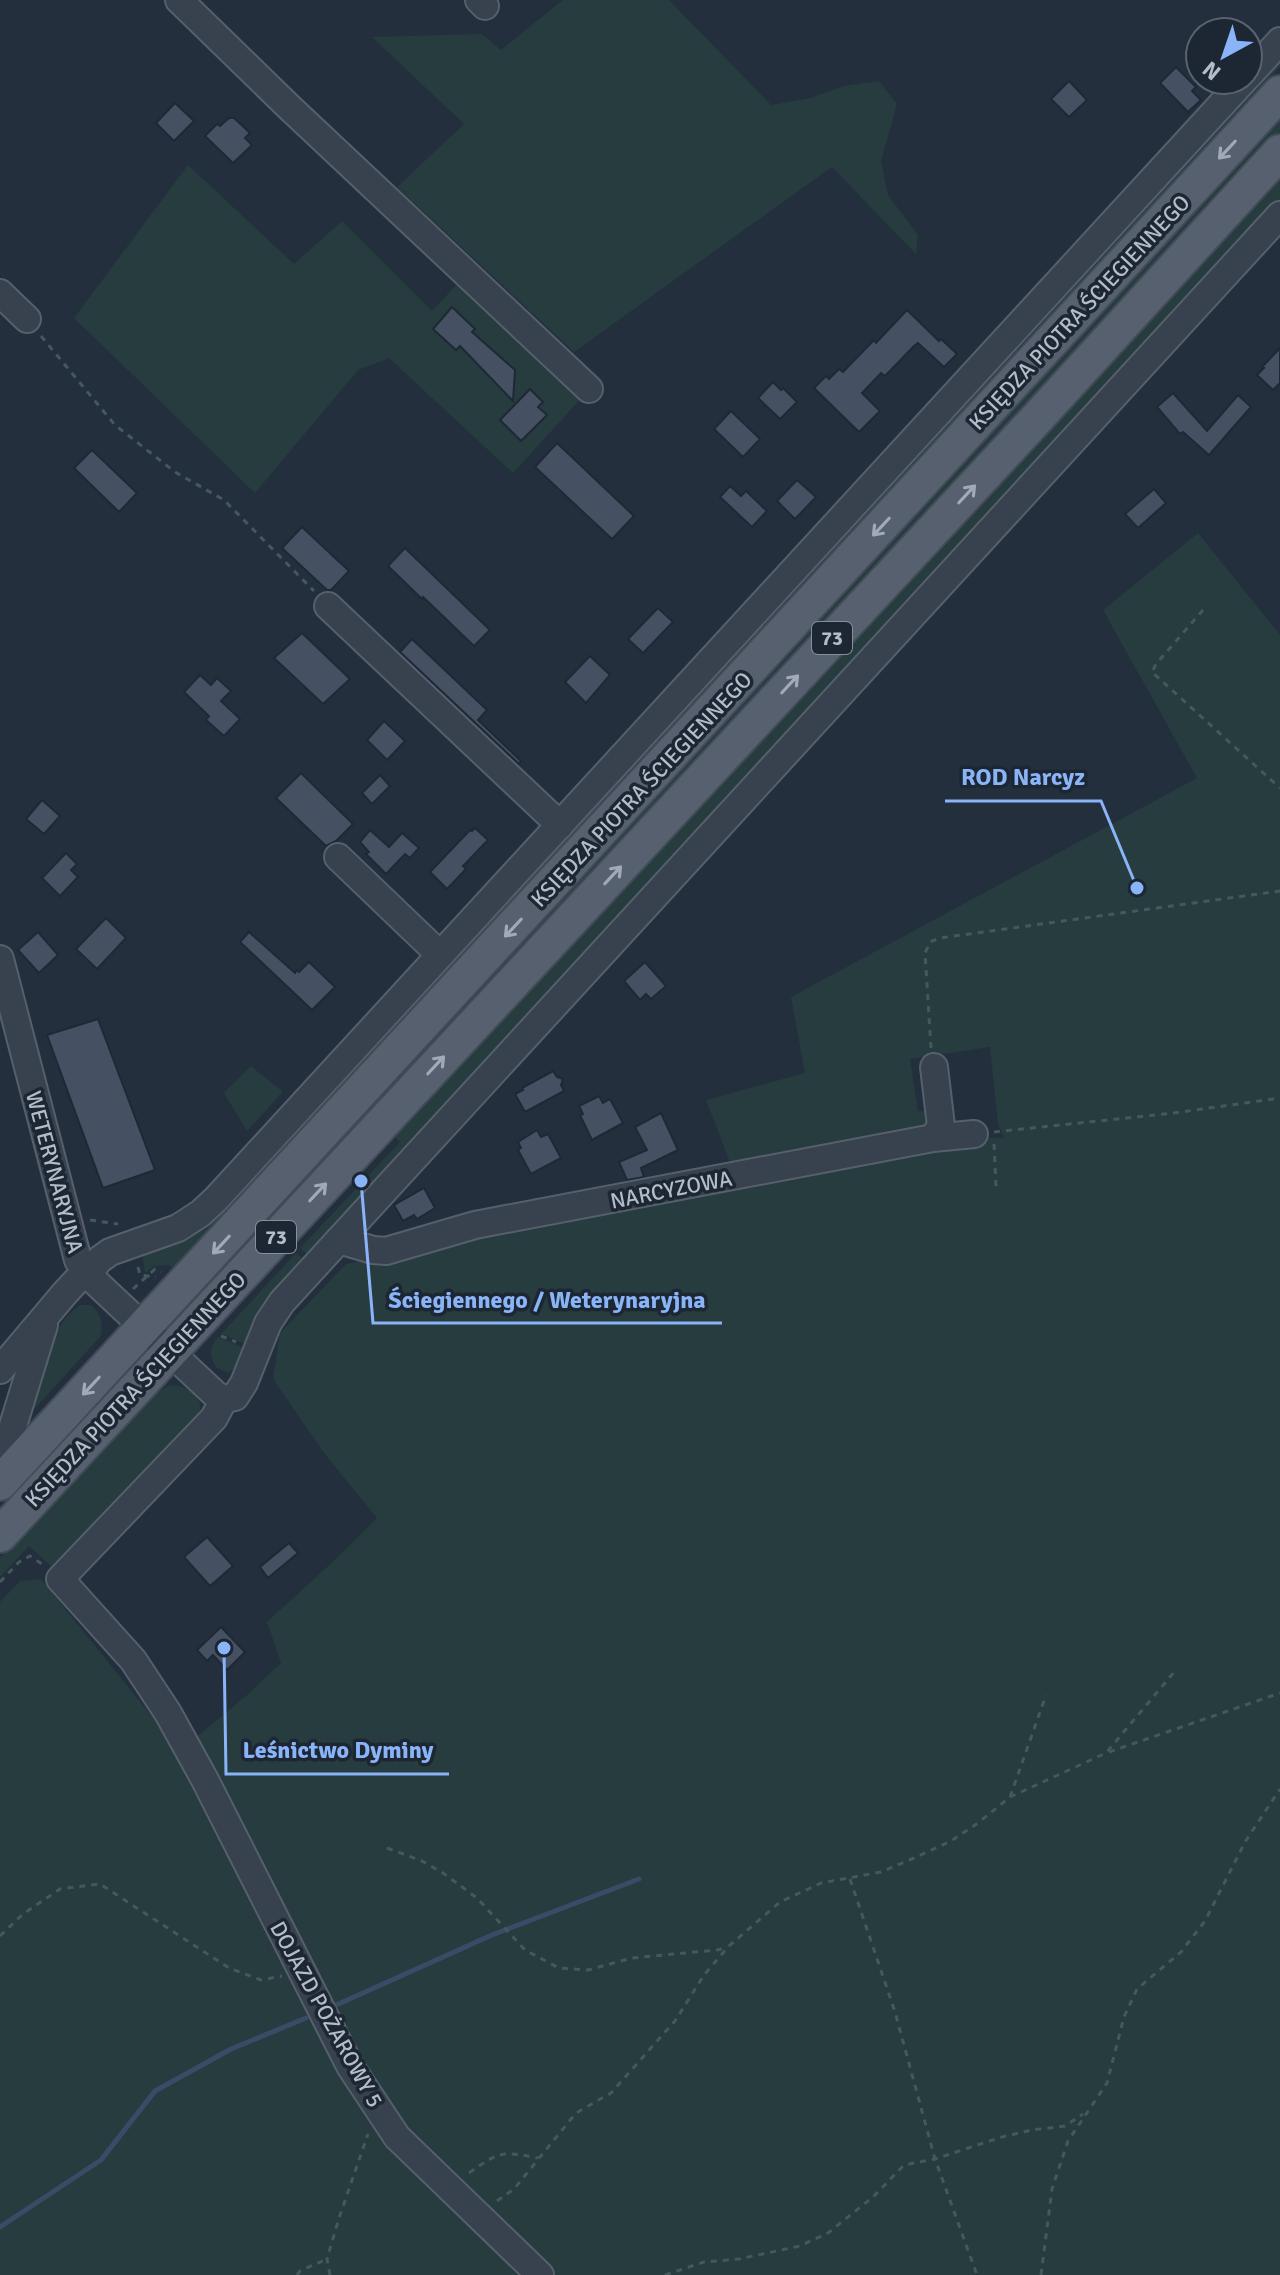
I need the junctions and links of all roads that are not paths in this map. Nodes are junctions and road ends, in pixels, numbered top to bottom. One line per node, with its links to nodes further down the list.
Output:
1 (179, 0): 10 (street)
2 (1280, 41): 3 (street)
3 (1264, 58)
4 (1280, 93): 22 (main road, KSIĘDZA PIOTRA ŚCIEGIENNEGO / 73, one-way to 22)
5 (1229, 96): 12 (street)
6 (1280, 152): 23 (main road, KSIĘDZA PIOTRA ŚCIEGIENNEGO / 73, one-way to 6)
7 (1280, 215): 19 (street)
8 (0, 293): 9 (street)
9 (27, 319)
10 (589, 389)
11 (328, 606): 12 (street)
12 (560, 825): 20 (street)
13 (338, 857): 14 (street)
14 (433, 948)
15 (0, 959): 20 (street, WETERYNARYJNA)
16 (933, 1062): 18 (street)
17 (984, 1133): 18 (street, NARCYZOWA)
18 (933, 1138): 19 (street, NARCYZOWA)
19 (339, 1240): 25 (street)
20 (88, 1275): 21 (street); 22 (street, WETERYNARYJNA)
21 (47, 1314): 24 (street); 26 (street)
22 (144, 1329): 23 (street, WETERYNARYJNA); 27 (main road, KSIĘDZA PIOTRA ŚCIEGIENNEGO / 73, one-way to 27)
23 (170, 1352): 25 (street, WETERYNARYJNA); 28 (main road, KSIĘDZA PIOTRA ŚCIEGIENNEGO / 73)
24 (0, 1370)
25 (224, 1399): 29 (street, DOJAZD POŻAROWY 5)
26 (0, 1468)
27 (0, 1483)
28 (0, 1535)
29 (540, 2275)

